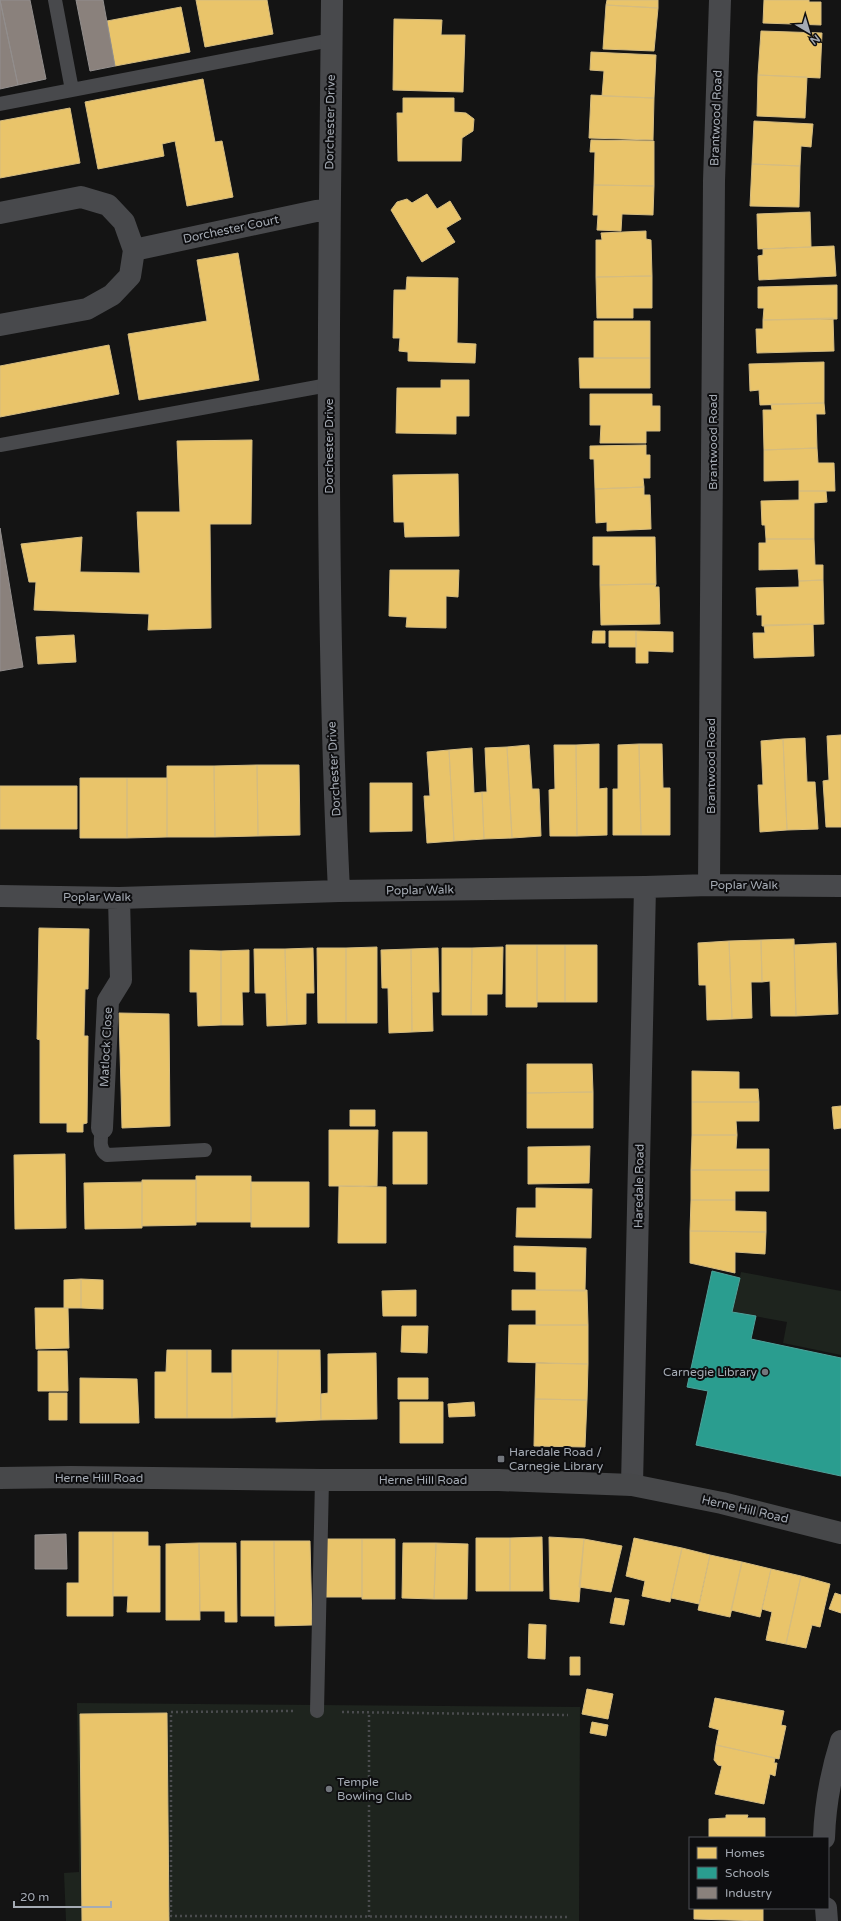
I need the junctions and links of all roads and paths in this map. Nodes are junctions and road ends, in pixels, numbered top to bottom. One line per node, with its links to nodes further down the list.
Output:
1 (55, 0): 5 (lane)
2 (332, 0): 4 (street, Dorchester Drive)
3 (720, 0): 13 (street, Brantwood Road)
4 (331, 40): 5 (lane); 7 (street, Dorchester Drive)
5 (72, 90): 6 (lane)
6 (0, 104)
7 (329, 210): 9 (street, Dorchester Court); 11 (street, Dorchester Drive)
8 (0, 214): 9 (street)
9 (134, 250): 10 (street)
10 (0, 325)
11 (328, 384): 12 (lane); 16 (street, Dorchester Drive)
12 (0, 445)
13 (709, 885): 14 (street, Poplar Walk); 15 (street, Poplar Walk)
14 (841, 886)
15 (645, 887): 16 (street, Poplar Walk); 23 (street, Haredale Road)
16 (339, 891): 18 (street, Poplar Walk)
17 (0, 896): 18 (street, Poplar Walk)
18 (119, 898): 19 (street, Matlock Close)
19 (102, 1128): 20 (lane)
20 (205, 1150)
21 (0, 1478): 22 (street, Herne Hill Road)
22 (322, 1480): 23 (street, Herne Hill Road); 25 (lane)
23 (632, 1485): 24 (street, Herne Hill Road)
24 (841, 1533)
25 (317, 1711): 26 (path); 31 (path)
26 (369, 1713): 27 (path); 31 (path)
27 (568, 1715)
28 (841, 1741): 29 (street)
29 (824, 1837)
30 (826, 1909): 33 (street)
31 (369, 1916): 32 (path)
32 (567, 1917)
33 (827, 1921)

